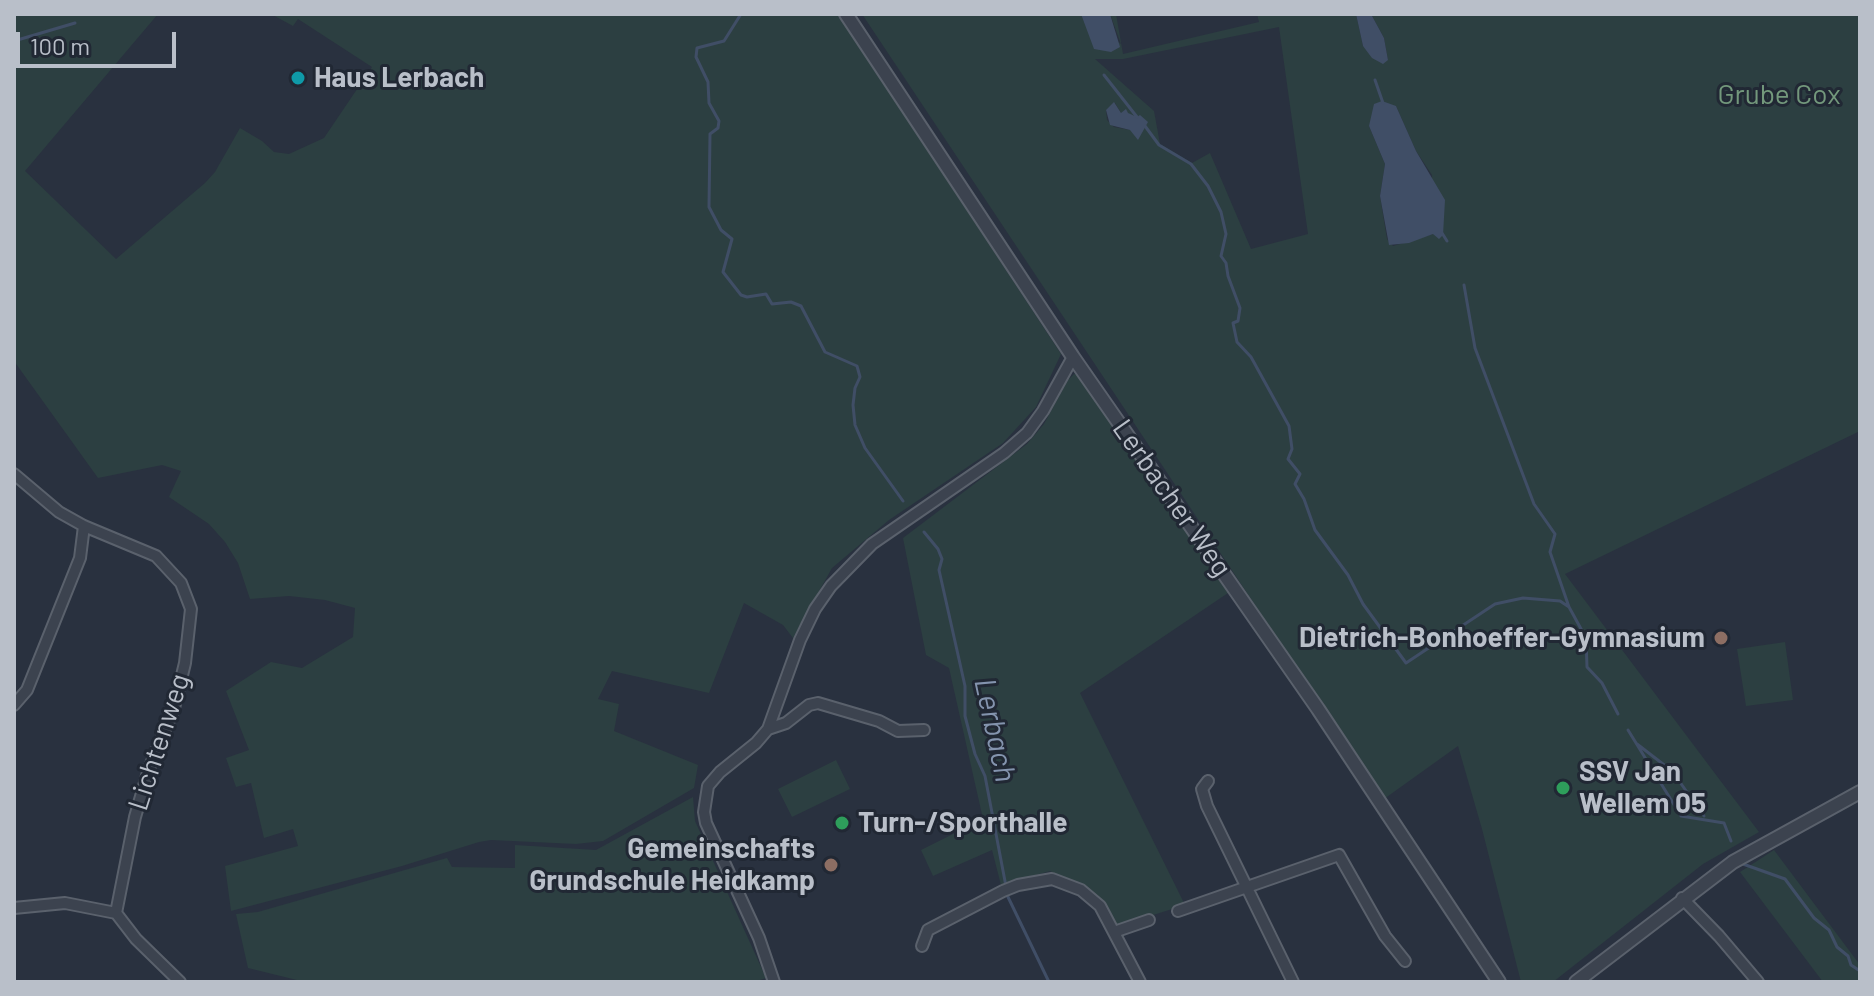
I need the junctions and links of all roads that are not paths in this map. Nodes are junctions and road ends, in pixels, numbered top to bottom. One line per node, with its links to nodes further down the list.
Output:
1 (846, 14): 2 (street, Lerbacher Weg)
2 (1073, 357): 6 (street); 23 (street, Lerbacher Weg)
3 (14, 474): 4 (street, Lichtenweg)
4 (84, 526): 5 (street); 14 (street, Lichtenweg)
5 (14, 705)
6 (768, 729): 7 (street); 20 (street)
7 (924, 730)
8 (1208, 781): 10 (street)
9 (1858, 797): 11 (street)
10 (1246, 885): 13 (street); 18 (street); 22 (street)
11 (1686, 902): 24 (street); 25 (street)
12 (14, 908): 14 (street)
13 (1178, 911)
14 (116, 913): 19 (street)
15 (1149, 920): 16 (street)
16 (1114, 932): 17 (street); 21 (street)
17 (922, 946)
18 (1405, 961)
19 (180, 982)
20 (774, 982)
21 (1140, 982)
22 (1293, 982)
23 (1499, 982)
24 (1576, 982)
25 (1758, 982)

